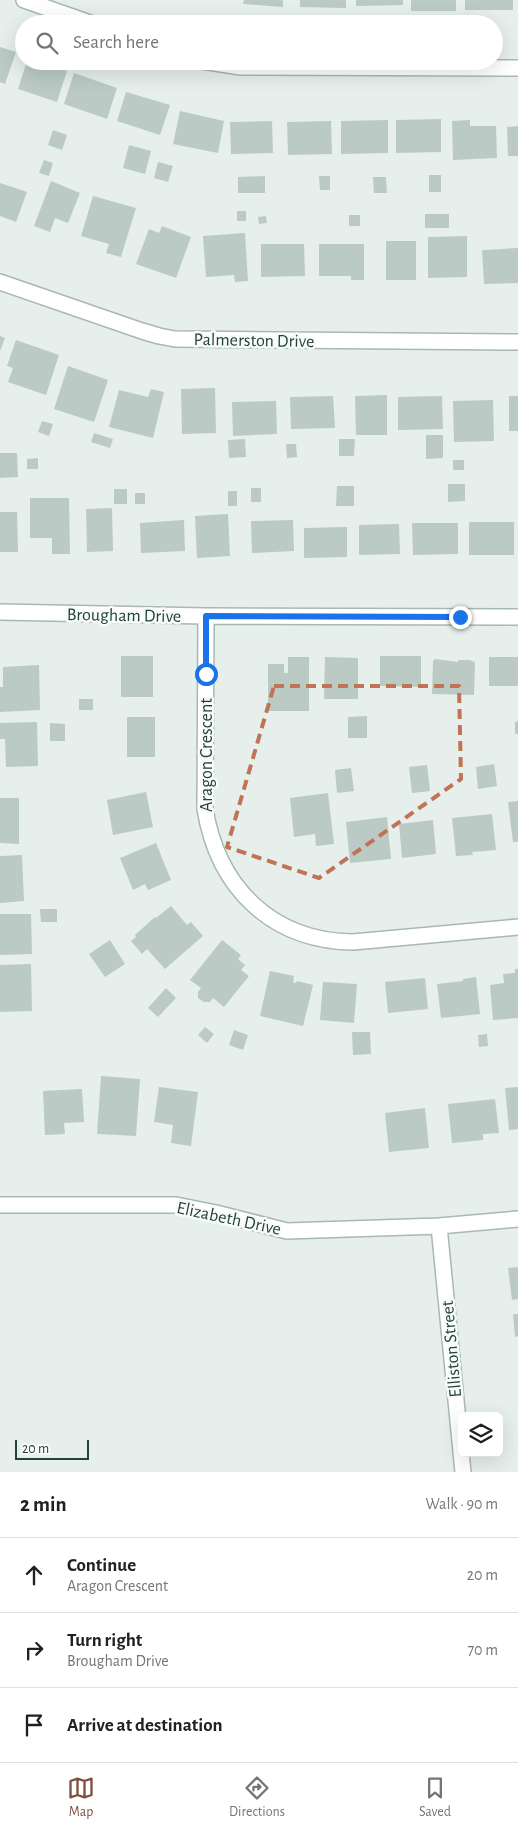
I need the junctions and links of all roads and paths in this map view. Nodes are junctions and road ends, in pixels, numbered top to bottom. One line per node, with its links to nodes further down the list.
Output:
1 (24, 0): 2 (street)
2 (66, 15)
3 (503, 68): 4 (street)
4 (518, 68)
5 (0, 282): 6 (street, Palmerston Drive)
6 (518, 342)
7 (0, 612): 8 (street, Brougham Drive)
8 (206, 616): 9 (street, Brougham Drive); 10 (street, Aragon Crescent)
9 (518, 617)
10 (518, 927)
11 (0, 1205): 13 (street, Elizabeth Drive)
12 (518, 1219): 13 (street, Elizabeth Drive)
13 (440, 1226): 14 (street, Elliston Street)
14 (463, 1472)

